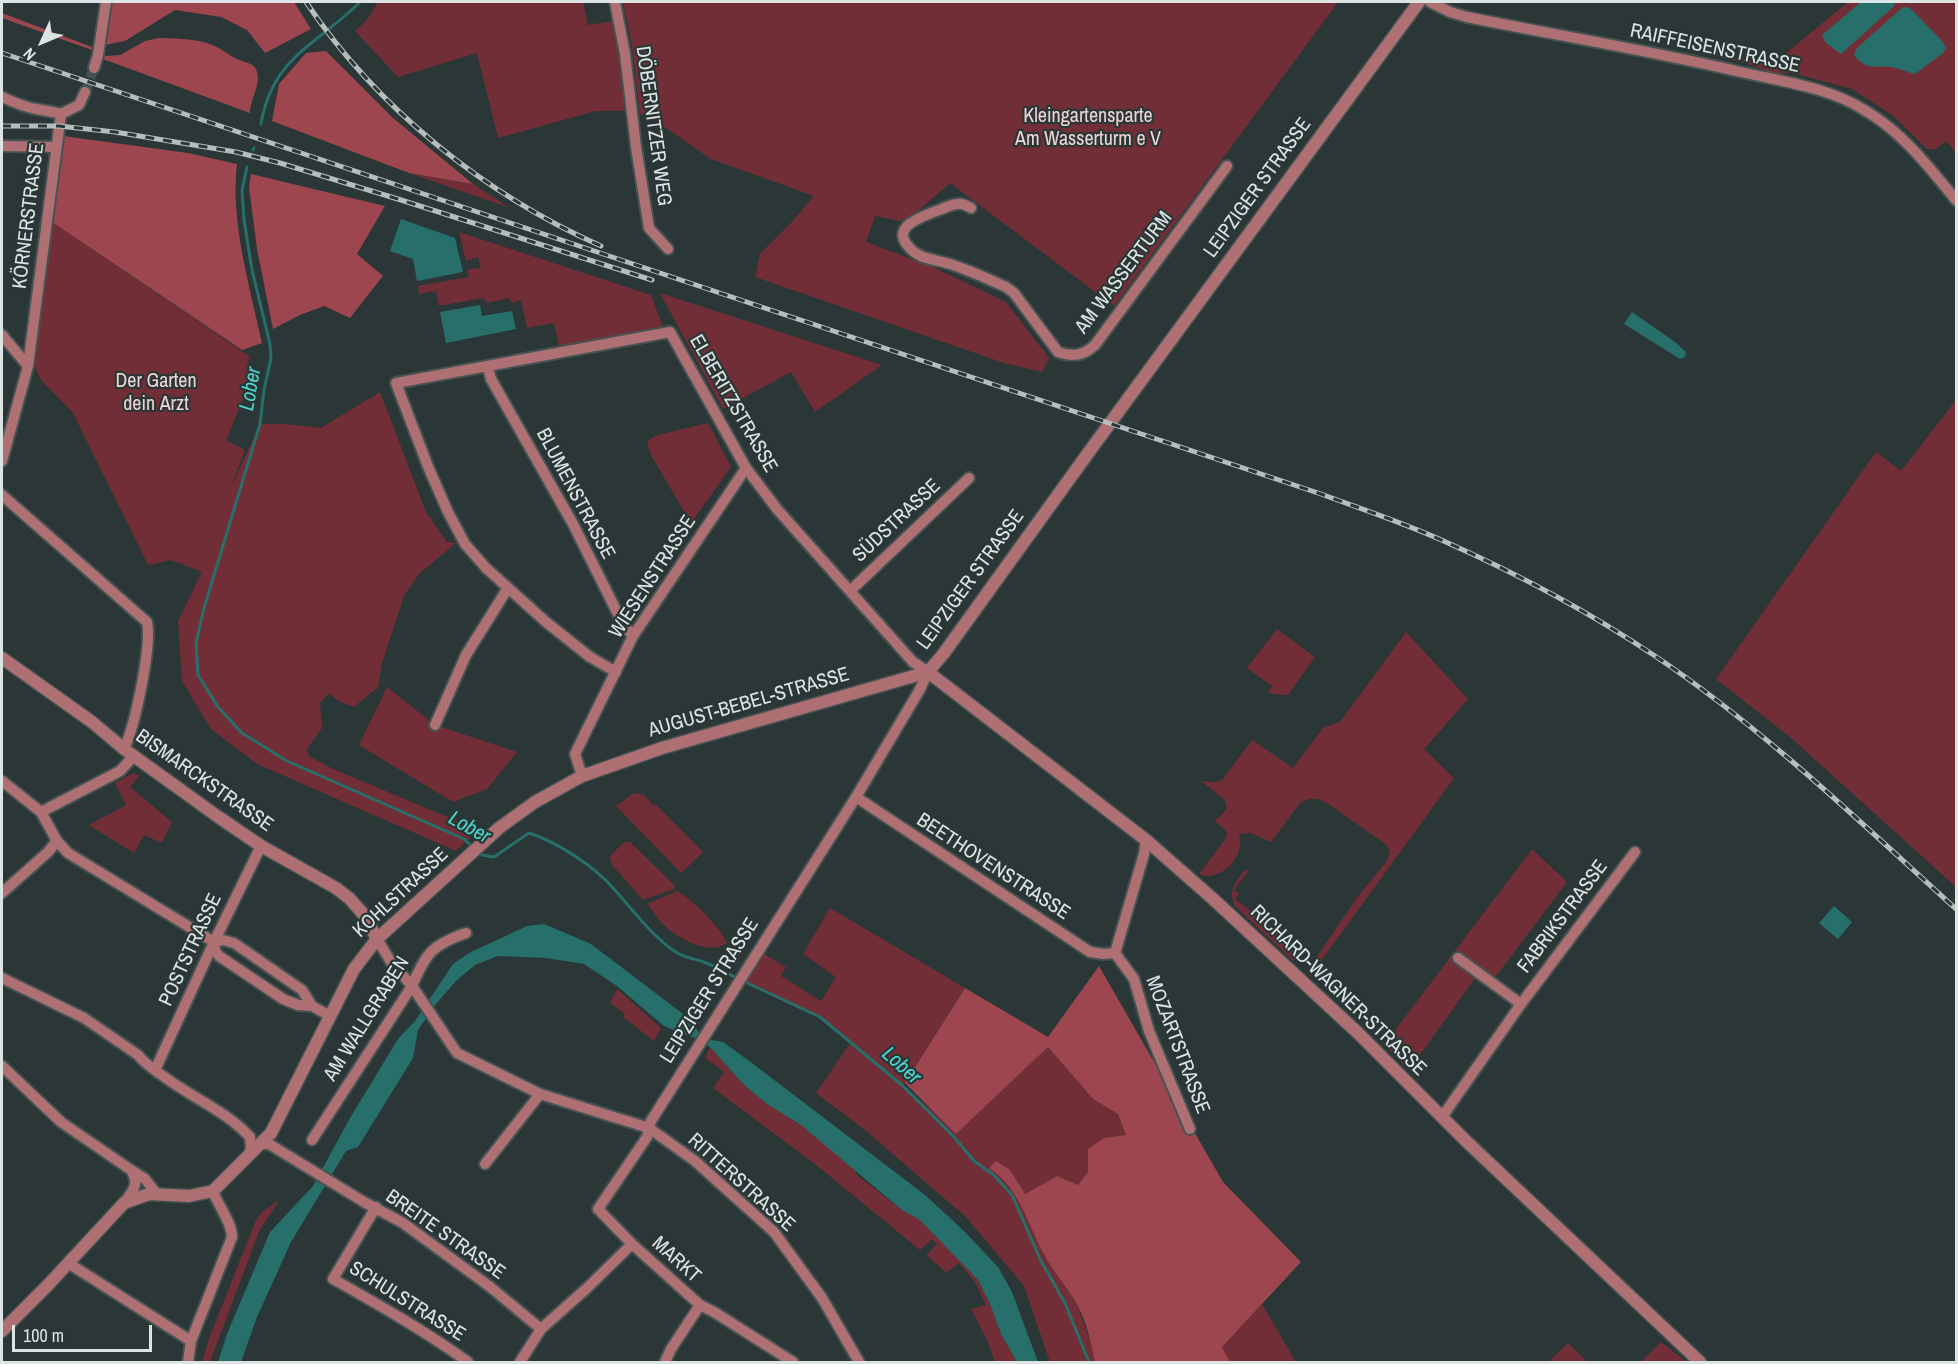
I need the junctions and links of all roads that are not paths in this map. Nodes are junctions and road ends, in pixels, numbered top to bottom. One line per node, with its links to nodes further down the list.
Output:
1 (106, 2): 5 (street)
2 (615, 2): 14 (street, DÖBERNITZER WEG)
3 (1419, 2): 27 (street, LEIPZIGER STRASSE)
4 (1431, 2): 12 (street, RAIFFEISENSTRASSE)
5 (94, 68)
6 (86, 92): 8 (street)
7 (2, 97): 8 (street)
8 (61, 114): 10 (street, KÖRNERSTRASSE)
9 (2, 146): 10 (street)
10 (56, 147): 16 (street, KÖRNERSTRASSE)
11 (1227, 166): 13 (street, AM WASSERTURM)
12 (1956, 200)
13 (971, 208)
14 (668, 249)
15 (2, 335): 16 (street)
16 (28, 366): 18 (street, KÖRNERSTRASSE)
17 (488, 367): 19 (street, ELBERITZSTRASSE); 22 (street, ELBERITZSTRASSE); 24 (street, BLUMENSTRASSE)
18 (2, 461)
19 (746, 468): 23 (street, ELBERITZSTRASSE); 24 (street, WIESENSTRASSE)
20 (969, 478): 23 (street, SÜDSTRASSE)
21 (2, 495): 29 (street)
22 (508, 588): 26 (street); 28 (street)
23 (850, 591): 27 (street, ELBERITZSTRASSE)
24 (633, 636): 26 (street, WIESENSTRASSE)
25 (2, 658): 29 (street, BISMARCKSTRASSE)
26 (616, 672): 30 (street, WIESENSTRASSE)
27 (928, 672): 30 (street, AUGUST-BEBEL-STRASSE); 32 (street, LEIPZIGER STRASSE); 34 (street, RICHARD-WAGNER-STRASSE)
28 (435, 725)
29 (129, 753): 33 (street); 36 (street, BISMARCKSTRASSE)
30 (582, 776): 40 (street, KOHLSTRASSE)
31 (2, 781): 33 (street)
32 (856, 798): 42 (street, BEETHOVENSTRASSE); 53 (street, LEIPZIGER STRASSE)
33 (41, 812): 35 (street)
34 (1146, 840): 42 (street); 52 (street, RICHARD-WAGNER-STRASSE)
35 (57, 841): 38 (street); 41 (street)
36 (261, 846): 40 (street, BISMARCKSTRASSE); 41 (street, POSTSTRASSE)
37 (1635, 852): 46 (street, FABRIKSTRASSE)
38 (2, 893)
39 (466, 933): 45 (street, AM WALLGRABEN)
40 (377, 939): 45 (street, RITTERSTRASSE); 48 (street, KOHLSTRASSE)
41 (214, 942): 47 (street); 47 (street); 50 (street, POSTSTRASSE)
42 (1115, 953): 54 (street, MOZARTSTRASSE)
43 (1458, 958): 46 (street, FABRIKSTRASSE)
44 (2, 978): 50 (street)
45 (412, 986): 51 (street, RITTERSTRASSE); 55 (street, AM WALLGRABEN)
46 (1521, 1004): 52 (street, FABRIKSTRASSE)
47 (312, 1006): 48 (street)
48 (330, 1016): 56 (street, KOHLSTRASSE)
49 (2, 1066): 59 (street)
50 (155, 1070): 57 (street)
51 (540, 1094): 53 (street, RITTERSTRASSE); 58 (street)
52 (1442, 1117): 77 (street, RICHARD-WAGNER-STRASSE)
53 (649, 1128): 64 (street, LEIPZIGER STRASSE); 76 (street, RITTERSTRASSE)
54 (1190, 1129)
55 (312, 1140)
56 (261, 1144): 57 (street, KOHLSTRASSE); 63 (street, BREITE STRASSE)
57 (249, 1156): 60 (street, KOHLSTRASSE)
58 (485, 1164)
59 (131, 1170): 61 (street); 62 (street)
60 (213, 1191): 61 (street); 70 (street)
61 (157, 1194): 62 (street)
62 (124, 1203): 66 (street)
63 (376, 1207): 68 (street, BREITE STRASSE); 72 (street, SCHULSTRASSE)
64 (598, 1209): 65 (street, MARKT)
65 (632, 1244): 67 (street, MARKT); 68 (street, MARKT)
66 (68, 1263): 69 (street); 70 (street)
67 (700, 1305): 74 (street, MARKT); 75 (street)
68 (541, 1329): 73 (street, MARKT)
69 (2, 1330)
70 (191, 1341): 71 (street)
71 (188, 1362)
72 (468, 1362)
73 (520, 1362)
74 (665, 1362)
75 (793, 1362)
76 (859, 1362)
77 (1700, 1362)

